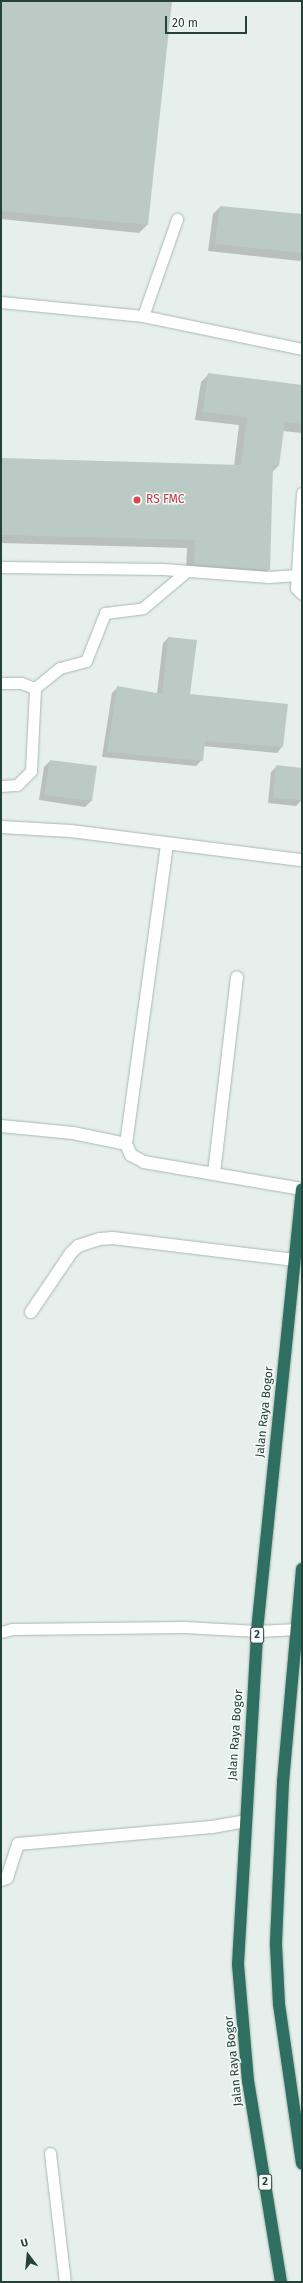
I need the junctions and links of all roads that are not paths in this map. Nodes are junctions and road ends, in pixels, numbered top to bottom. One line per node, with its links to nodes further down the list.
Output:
1 (176, 219): 3 (lane)
2 (1, 302): 3 (lane)
3 (143, 316): 4 (lane)
4 (302, 349)
5 (302, 493): 8 (lane)
6 (1, 567): 7 (lane)
7 (187, 572): 8 (lane); 11 (lane)
8 (296, 575): 9 (lane)
9 (302, 594)
10 (1, 684): 11 (lane)
11 (35, 688): 12 (lane)
12 (1, 786)
13 (1, 827): 14 (street)
14 (167, 844): 15 (street); 18 (street)
15 (302, 860)
16 (237, 977): 19 (street)
17 (1, 1126): 18 (street)
18 (126, 1144): 19 (street)
19 (214, 1173): 20 (street)
20 (302, 1189): 21 (highway, Jalan Raya Bogor / 2)
21 (295, 1260): 22 (street); 25 (highway, Jalan Raya Bogor / 2)
22 (31, 1312)
23 (302, 1569): 24 (highway)
24 (298, 1629): 25 (lane); 30 (highway)
25 (257, 1631): 26 (lane); 27 (highway, Jalan Raya Bogor / 2)
26 (1, 1632)
27 (245, 1821): 28 (street); 32 (highway, Jalan Raya Bogor / 2)
28 (1, 1880)
29 (50, 2153): 31 (lane)
30 (302, 2163)
31 (65, 2282)
32 (281, 2282)

